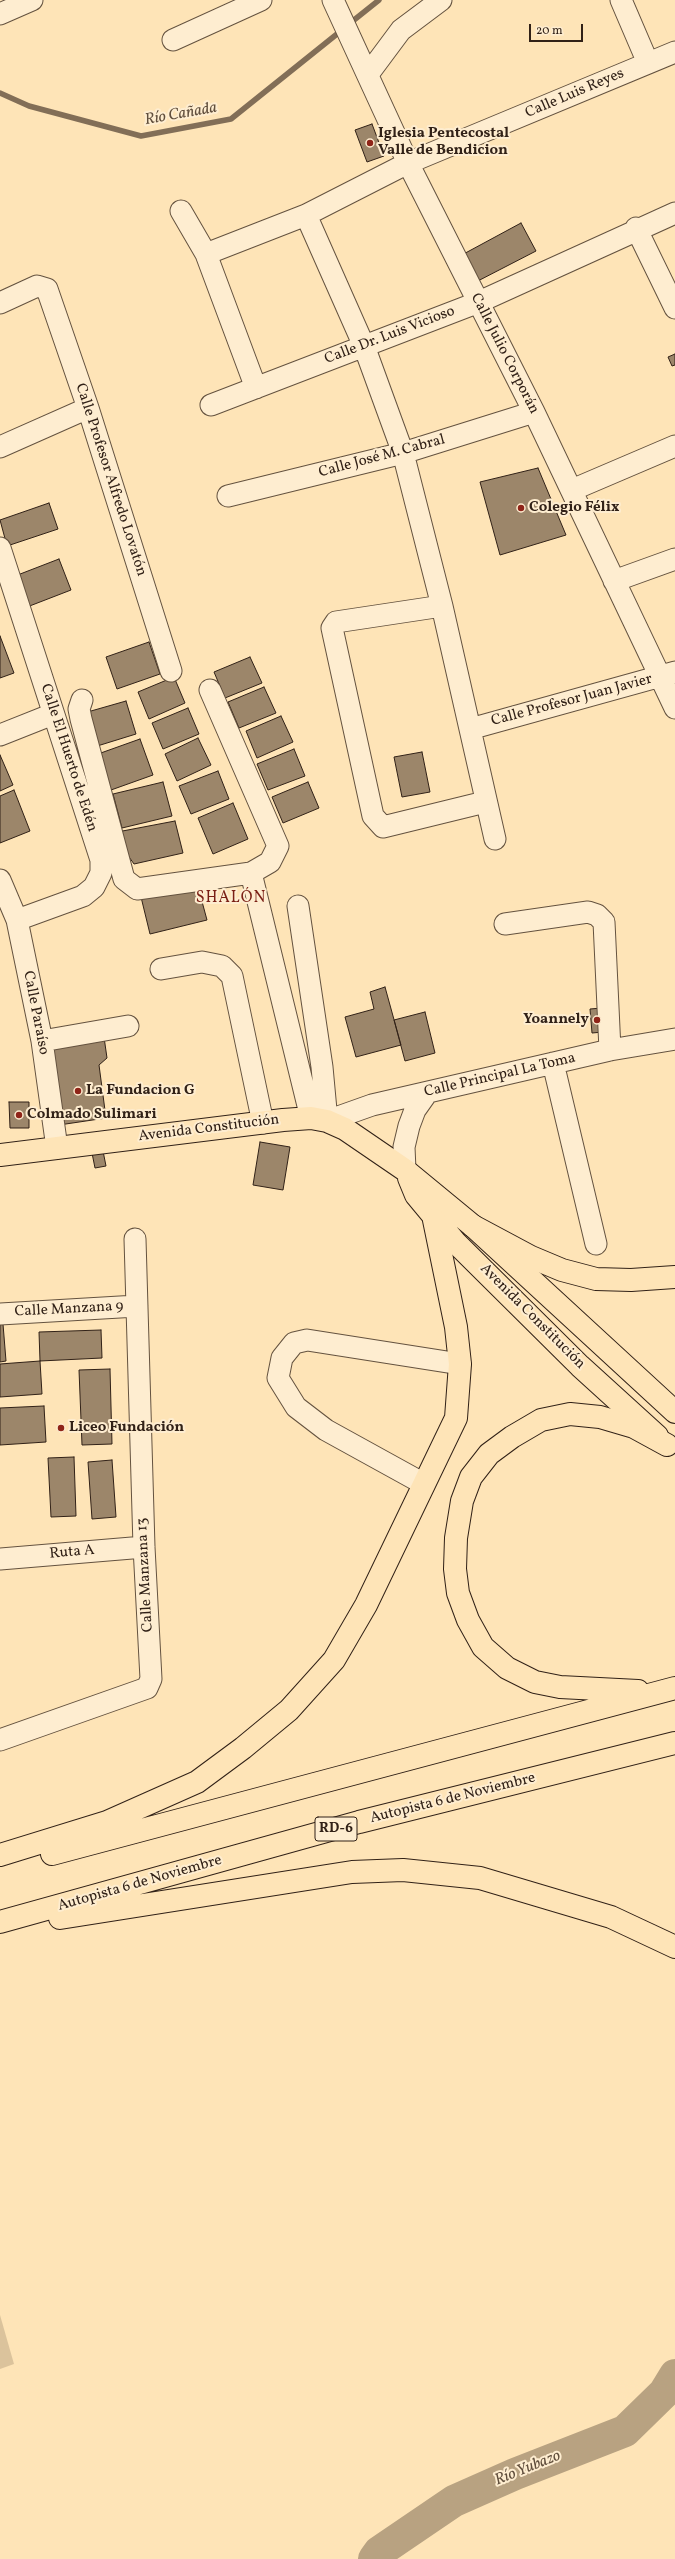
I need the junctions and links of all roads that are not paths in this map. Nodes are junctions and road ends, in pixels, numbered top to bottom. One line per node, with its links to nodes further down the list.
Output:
1 (32, 0): 6 (street)
2 (261, 0): 7 (street)
3 (441, 0): 10 (street)
4 (621, 0): 9 (street)
5 (336, 5): 10 (street, Calle Julio Corporán)
6 (0, 14)
7 (173, 40)
8 (675, 52): 9 (street, Calle Luis Reyes)
9 (648, 63): 11 (street, Calle Luis Reyes)
10 (369, 73): 11 (street, Calle Julio Corporán)
11 (408, 163): 14 (street, Calle Luis Reyes); 17 (street, Calle Julio Corporán)
12 (181, 211): 16 (street)
13 (675, 212): 15 (street, Calle Dr. Luis Vicioso)
14 (306, 215): 16 (street, Calle Luis Reyes); 20 (street)
15 (636, 228): 17 (street, Calle Dr. Luis Vicioso); 19 (street)
16 (206, 254): 21 (street)
17 (478, 302): 20 (street, Calle Dr. Luis Vicioso); 24 (street, Calle Julio Corporán)
18 (0, 303): 23 (street, Calle Profesor Alfredo Lovatón)
19 (675, 308)
20 (364, 346): 21 (street, Calle Dr. Luis Vicioso); 27 (street)
21 (256, 388): 22 (street, Calle Dr. Luis Vicioso)
22 (211, 405)
23 (88, 408): 26 (street); 34 (street, Calle Profesor Alfredo Lovatón)
24 (534, 412): 27 (street, Calle José M. Cabral); 28 (street, Calle Julio Corporán)
25 (675, 446): 28 (street)
26 (0, 447)
27 (403, 453): 29 (street, Calle José M. Cabral); 33 (street)
28 (572, 490): 32 (street, Calle Julio Corporán)
29 (228, 496)
30 (0, 548): 39 (street, Calle El Huerto de Edén)
31 (675, 559): 32 (street)
32 (614, 581): 35 (street, Calle Julio Corporán)
33 (442, 606): 40 (street); 42 (street)
34 (172, 671)
35 (668, 674): 38 (street, Calle Julio Corporán); 40 (street, Calle Profesor Juan Javier)
36 (210, 690): 44 (street)
37 (82, 700): 44 (street)
38 (675, 708)
39 (53, 714): 41 (street); 47 (street, Calle El Huerto de Edén)
40 (470, 729): 42 (street)
41 (0, 735)
42 (485, 802): 43 (street)
43 (495, 839)
44 (251, 873): 56 (street)
45 (0, 880): 47 (street, Calle Paraíso)
46 (298, 906): 56 (street)
47 (17, 920): 52 (street, Calle Paraíso)
48 (505, 924): 53 (street)
49 (161, 969): 57 (street)
50 (128, 1026): 52 (street)
51 (675, 1039): 53 (street, Calle Principal La Toma)
52 (42, 1041): 58 (street, Calle Paraíso)
53 (610, 1050): 54 (street, Calle Principal La Toma)
54 (552, 1063): 55 (street, Calle Principal La Toma); 64 (street)
55 (427, 1093): 56 (street, Calle Principal La Toma); 60 (street)
56 (319, 1120): 57 (main road, Avenida Constitución); 60 (main road, Avenida Constitución)
57 (263, 1122): 58 (main road, Avenida Constitución)
58 (57, 1148): 59 (main road, Avenida Constitución)
59 (0, 1155)
60 (405, 1170): 61 (main road, Avenida Constitución); 62 (main road, Avenida Constitución)
61 (434, 1220): 68 (main road); 70 (main road, Avenida Constitución)
62 (473, 1226): 65 (main road); 69 (main road, Avenida Constitución)
63 (135, 1239): 66 (street, Calle Manzana 13)
64 (596, 1244)
65 (675, 1277)
66 (137, 1306): 67 (street, Calle Manzana 9); 72 (street, Calle Manzana 13)
67 (0, 1314)
68 (460, 1364): 71 (main road); 71 (street)
69 (675, 1412)
70 (671, 1448): 74 (main road)
71 (424, 1484): 77 (main road)
72 (144, 1547): 73 (street, Ruta A); 75 (street, Calle Manzana 13)
73 (0, 1558)
74 (670, 1690): 78 (main road)
75 (0, 1740)
76 (675, 1743): 79 (main road, Autopista 6 de Noviembre / RD-6)
77 (0, 1855)
78 (0, 1868)
79 (0, 1922)
80 (0, 1927): 81 (main road)
81 (675, 1947)

